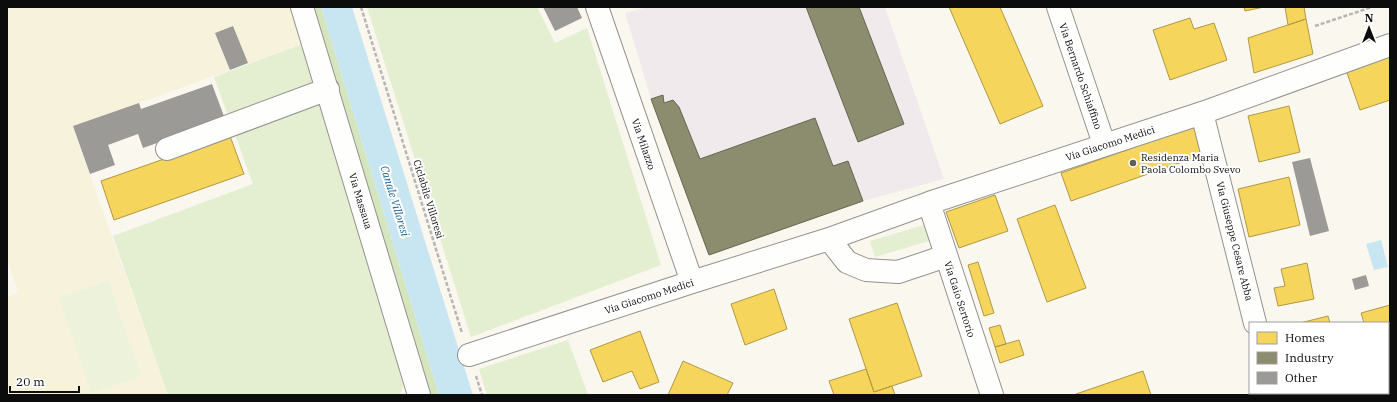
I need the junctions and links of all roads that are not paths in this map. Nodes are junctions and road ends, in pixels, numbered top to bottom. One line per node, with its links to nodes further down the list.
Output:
1 (302, 7): 5 (street, Via Massaua)
2 (597, 7): 12 (street, Via Milazzo)
3 (1058, 7): 7 (street, Via Bernardo Schiaffino)
4 (1390, 45): 6 (street, Via Giacomo Medici)
5 (328, 89): 8 (street); 15 (street, Via Massaua)
6 (1202, 113): 7 (street, Via Giacomo Medici); 13 (street, Via Giuseppe Cesare Abba)
7 (1104, 144): 9 (street, Via Giacomo Medici)
8 (167, 149)
9 (929, 203): 10 (street, Via Giacomo Medici); 11 (street, Via Gaio Sertorio)
10 (829, 239): 11 (street); 12 (street, Via Giacomo Medici)
11 (946, 256): 16 (street, Via Gaio Sertorio)
12 (692, 282): 14 (street, Via Giacomo Medici)
13 (1255, 322)
14 (469, 355)
15 (419, 395)
16 (992, 395)

